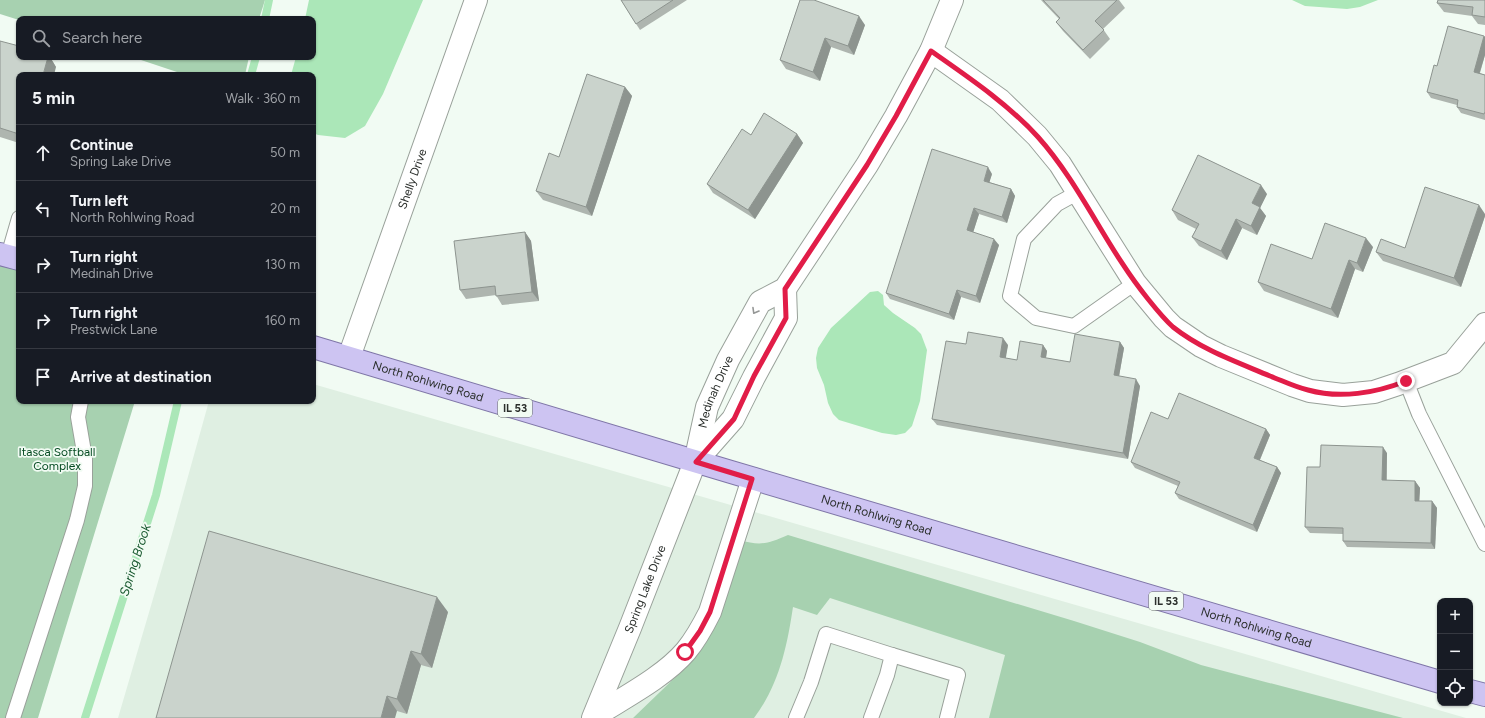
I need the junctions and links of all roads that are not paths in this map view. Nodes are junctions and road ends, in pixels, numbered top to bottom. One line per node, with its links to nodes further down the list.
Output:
1 (476, 0): 11 (street, Shelly Drive)
2 (952, 0): 3 (street, Medinah Drive)
3 (931, 51): 4 (street); 8 (street, Medinah Drive)
4 (1077, 193): 7 (street); 7 (lane)
5 (16, 229): 6 (lane)
6 (9, 256)
7 (1135, 283): 12 (street)
8 (785, 289): 14 (street, Medinah Drive); 14 (street, Medinah Drive, one-way to 14)
9 (1485, 324): 12 (street)
10 (316, 348): 11 (main road, North Rohlwing Road / IL 53)
11 (350, 357): 14 (main road, North Rohlwing Road / IL 53)
12 (1406, 381): 16 (lane)
13 (80, 404): 22 (lane)
14 (696, 462): 15 (main road, North Rohlwing Road / IL 53); 21 (street, Spring Lake Drive)
15 (752, 479): 18 (main road, North Rohlwing Road / IL 53); 21 (street, Spring Lake Drive)
16 (1485, 544)
17 (892, 655): 23 (lane); 24 (lane); 25 (lane)
18 (1437, 681)
19 (1473, 692): 20 (main road)
20 (1485, 696)
21 (594, 717)
22 (13, 718)
23 (796, 718)
24 (871, 718)
25 (947, 718)

